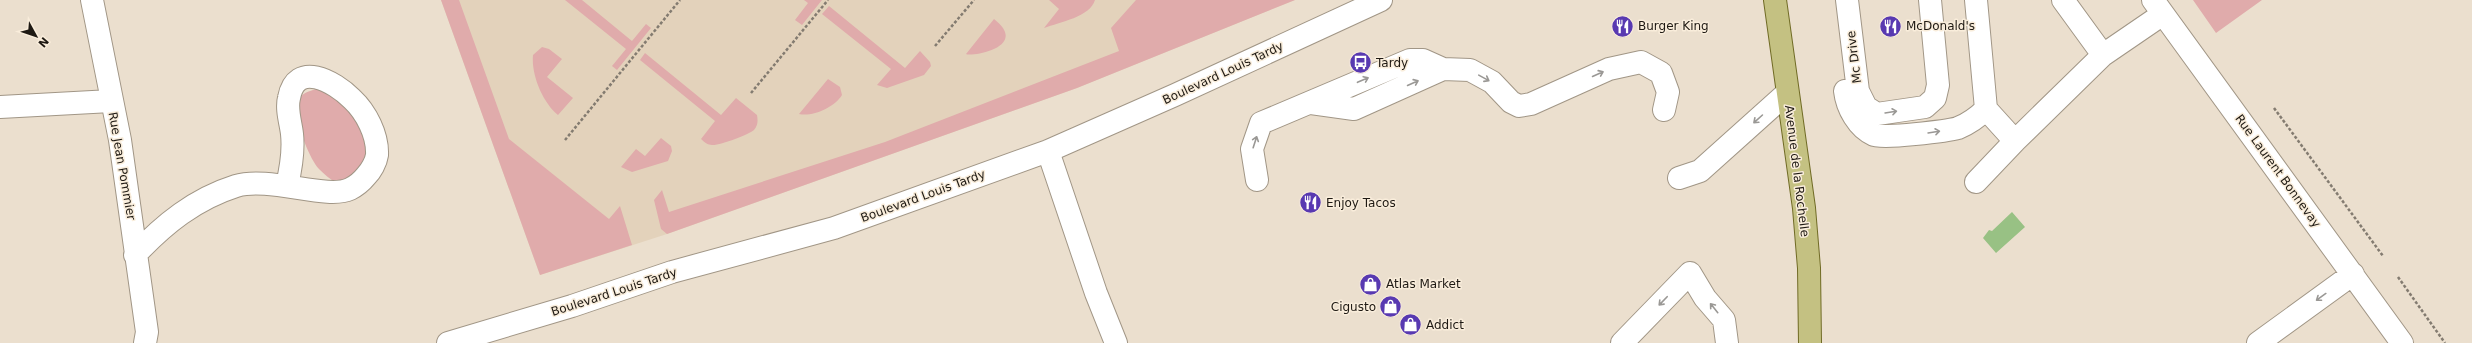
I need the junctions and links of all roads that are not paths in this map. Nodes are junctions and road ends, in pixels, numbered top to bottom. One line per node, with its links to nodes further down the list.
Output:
1 (92, 0): 13 (street, Rue Jean Pommier)
2 (1381, 0): 9 (street, Boulevard Louis Tardy)
3 (1775, 0): 12 (main road, Avenue de la Rochelle)
4 (1841, 0): 15 (street, one-way to 15)
5 (1847, 0): 6 (street, Mc Drive, one-way to 6)
6 (1930, 0)
7 (1976, 0): 15 (street)
8 (2063, 0): 11 (street)
9 (1350, 7): 18 (street, Boulevard Louis Tardy)
10 (2158, 7): 11 (street); 24 (street, Rue Laurent Bonnevay)
11 (2103, 55): 17 (street)
12 (1787, 93): 19 (street, one-way to 19); 30 (main road, Avenue de la Rochelle)
13 (111, 102): 14 (street); 23 (street, Rue Jean Pommier)
14 (0, 107)
15 (1986, 109): 17 (street)
16 (1664, 110): 20 (street, one-way to 16)
17 (2015, 141): 21 (street)
18 (1048, 151): 26 (street, Boulevard Louis Tardy); 27 (street)
19 (1679, 178)
20 (1257, 180)
21 (1976, 182)
22 (287, 185): 22 (street); 23 (street)
23 (135, 255): 25 (street, Rue Jean Pommier)
24 (2353, 274): 31 (street, one-way to 31); 32 (street, Rue Laurent Bonnevay)
25 (149, 339)
26 (448, 343)
27 (1116, 343)
28 (1622, 343): 29 (street, one-way to 28)
29 (1727, 343)
30 (1810, 343)
31 (2258, 343)
32 (2402, 343)

